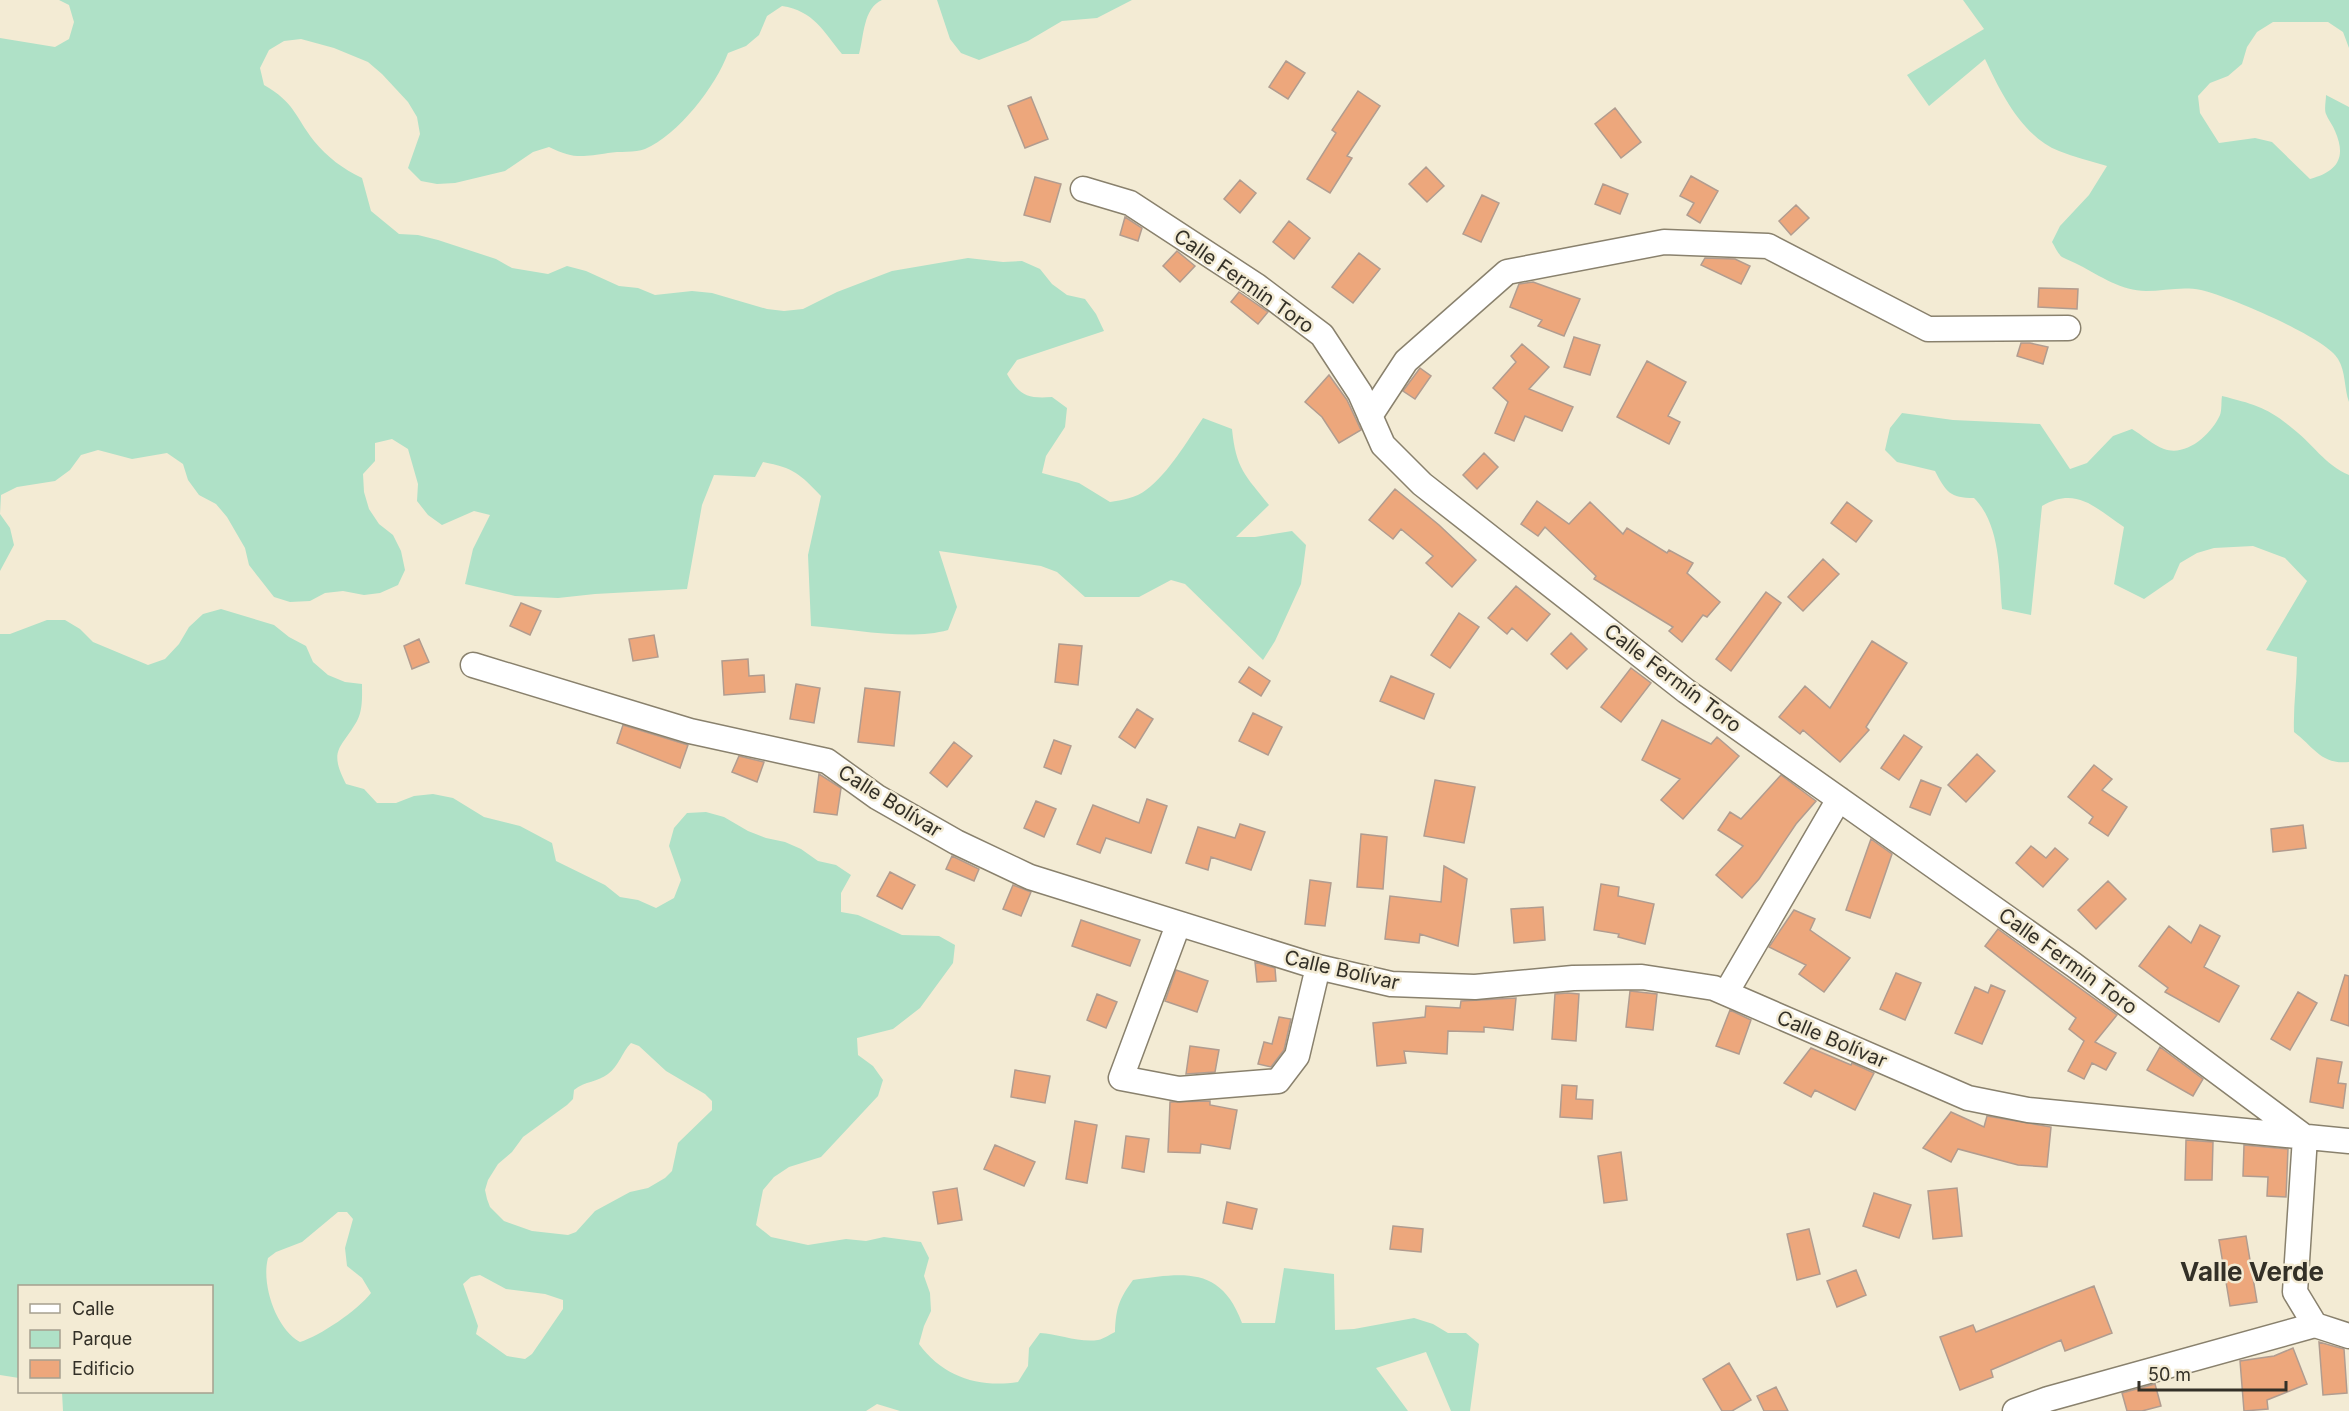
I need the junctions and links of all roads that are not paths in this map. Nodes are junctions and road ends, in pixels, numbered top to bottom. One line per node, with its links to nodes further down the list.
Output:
1 (1083, 189): 3 (street, Calle Fermín Toro)
2 (2068, 328): 3 (street)
3 (1370, 416): 5 (street, Calle Fermín Toro)
4 (473, 665): 6 (street, Calle Bolívar)
5 (1839, 799): 8 (street); 9 (street, Calle Fermín Toro)
6 (1178, 925): 7 (street, Calle Bolívar); 7 (street)
7 (1318, 968): 8 (street, Calle Bolívar)
8 (1726, 993): 9 (street, Calle Bolívar)
9 (2305, 1137): 10 (street, Calle Bolívar); 11 (street)
10 (2349, 1141)
11 (2315, 1325): 12 (street); 13 (street)
12 (2349, 1336)
13 (2015, 1411)

